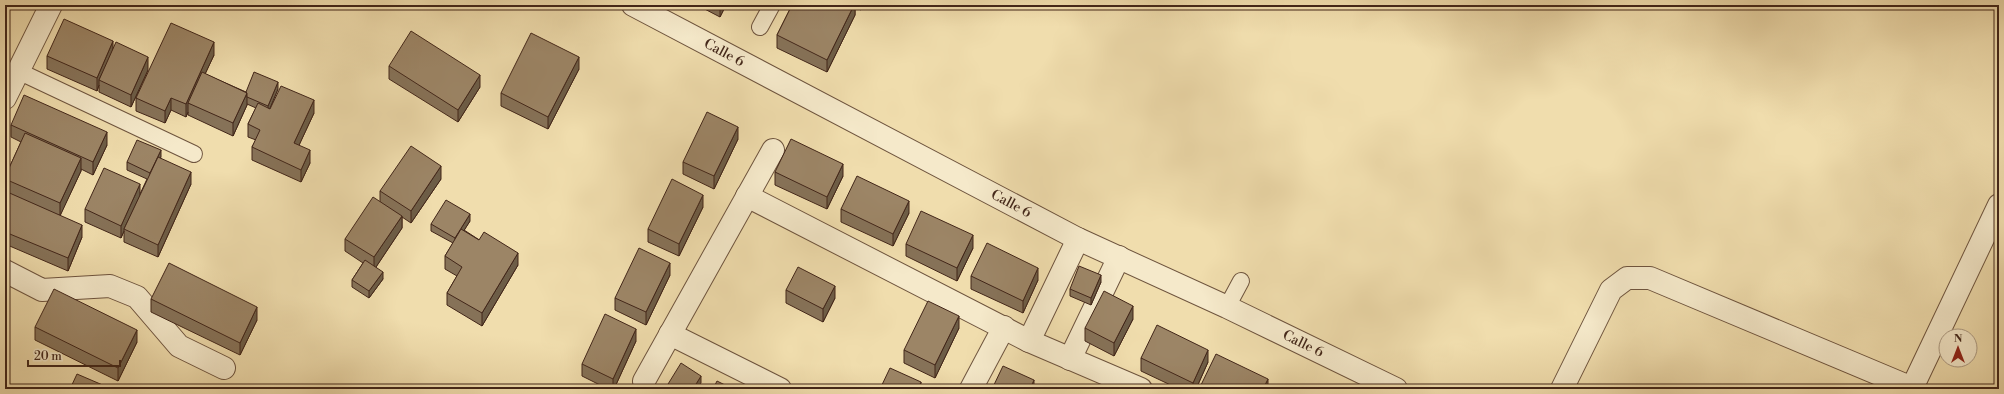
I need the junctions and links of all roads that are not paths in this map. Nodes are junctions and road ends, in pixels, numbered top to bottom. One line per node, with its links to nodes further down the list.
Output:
1 (51, 5): 5 (street)
2 (633, 5): 11 (street, Calle 6)
3 (772, 5): 4 (lane)
4 (760, 28)
5 (18, 71): 6 (street); 8 (lane)
6 (5, 98)
7 (773, 150): 9 (street)
8 (194, 154)
9 (747, 196): 16 (street); 17 (street)
10 (1999, 205): 26 (street)
11 (1078, 239): 12 (street, Calle 6); 18 (street)
12 (1119, 257): 15 (street, Calle 6); 19 (street)
13 (5, 271): 20 (street)
14 (1241, 281): 15 (lane)
15 (1227, 307): 25 (street, Calle 6)
16 (1004, 327): 18 (street); 23 (street)
17 (670, 334): 21 (street); 22 (street)
18 (1029, 342): 19 (street)
19 (1070, 359): 24 (street)
20 (224, 368)
21 (644, 380)
22 (780, 389)
23 (971, 389)
24 (1141, 389)
25 (1396, 389)
26 (1562, 389)

